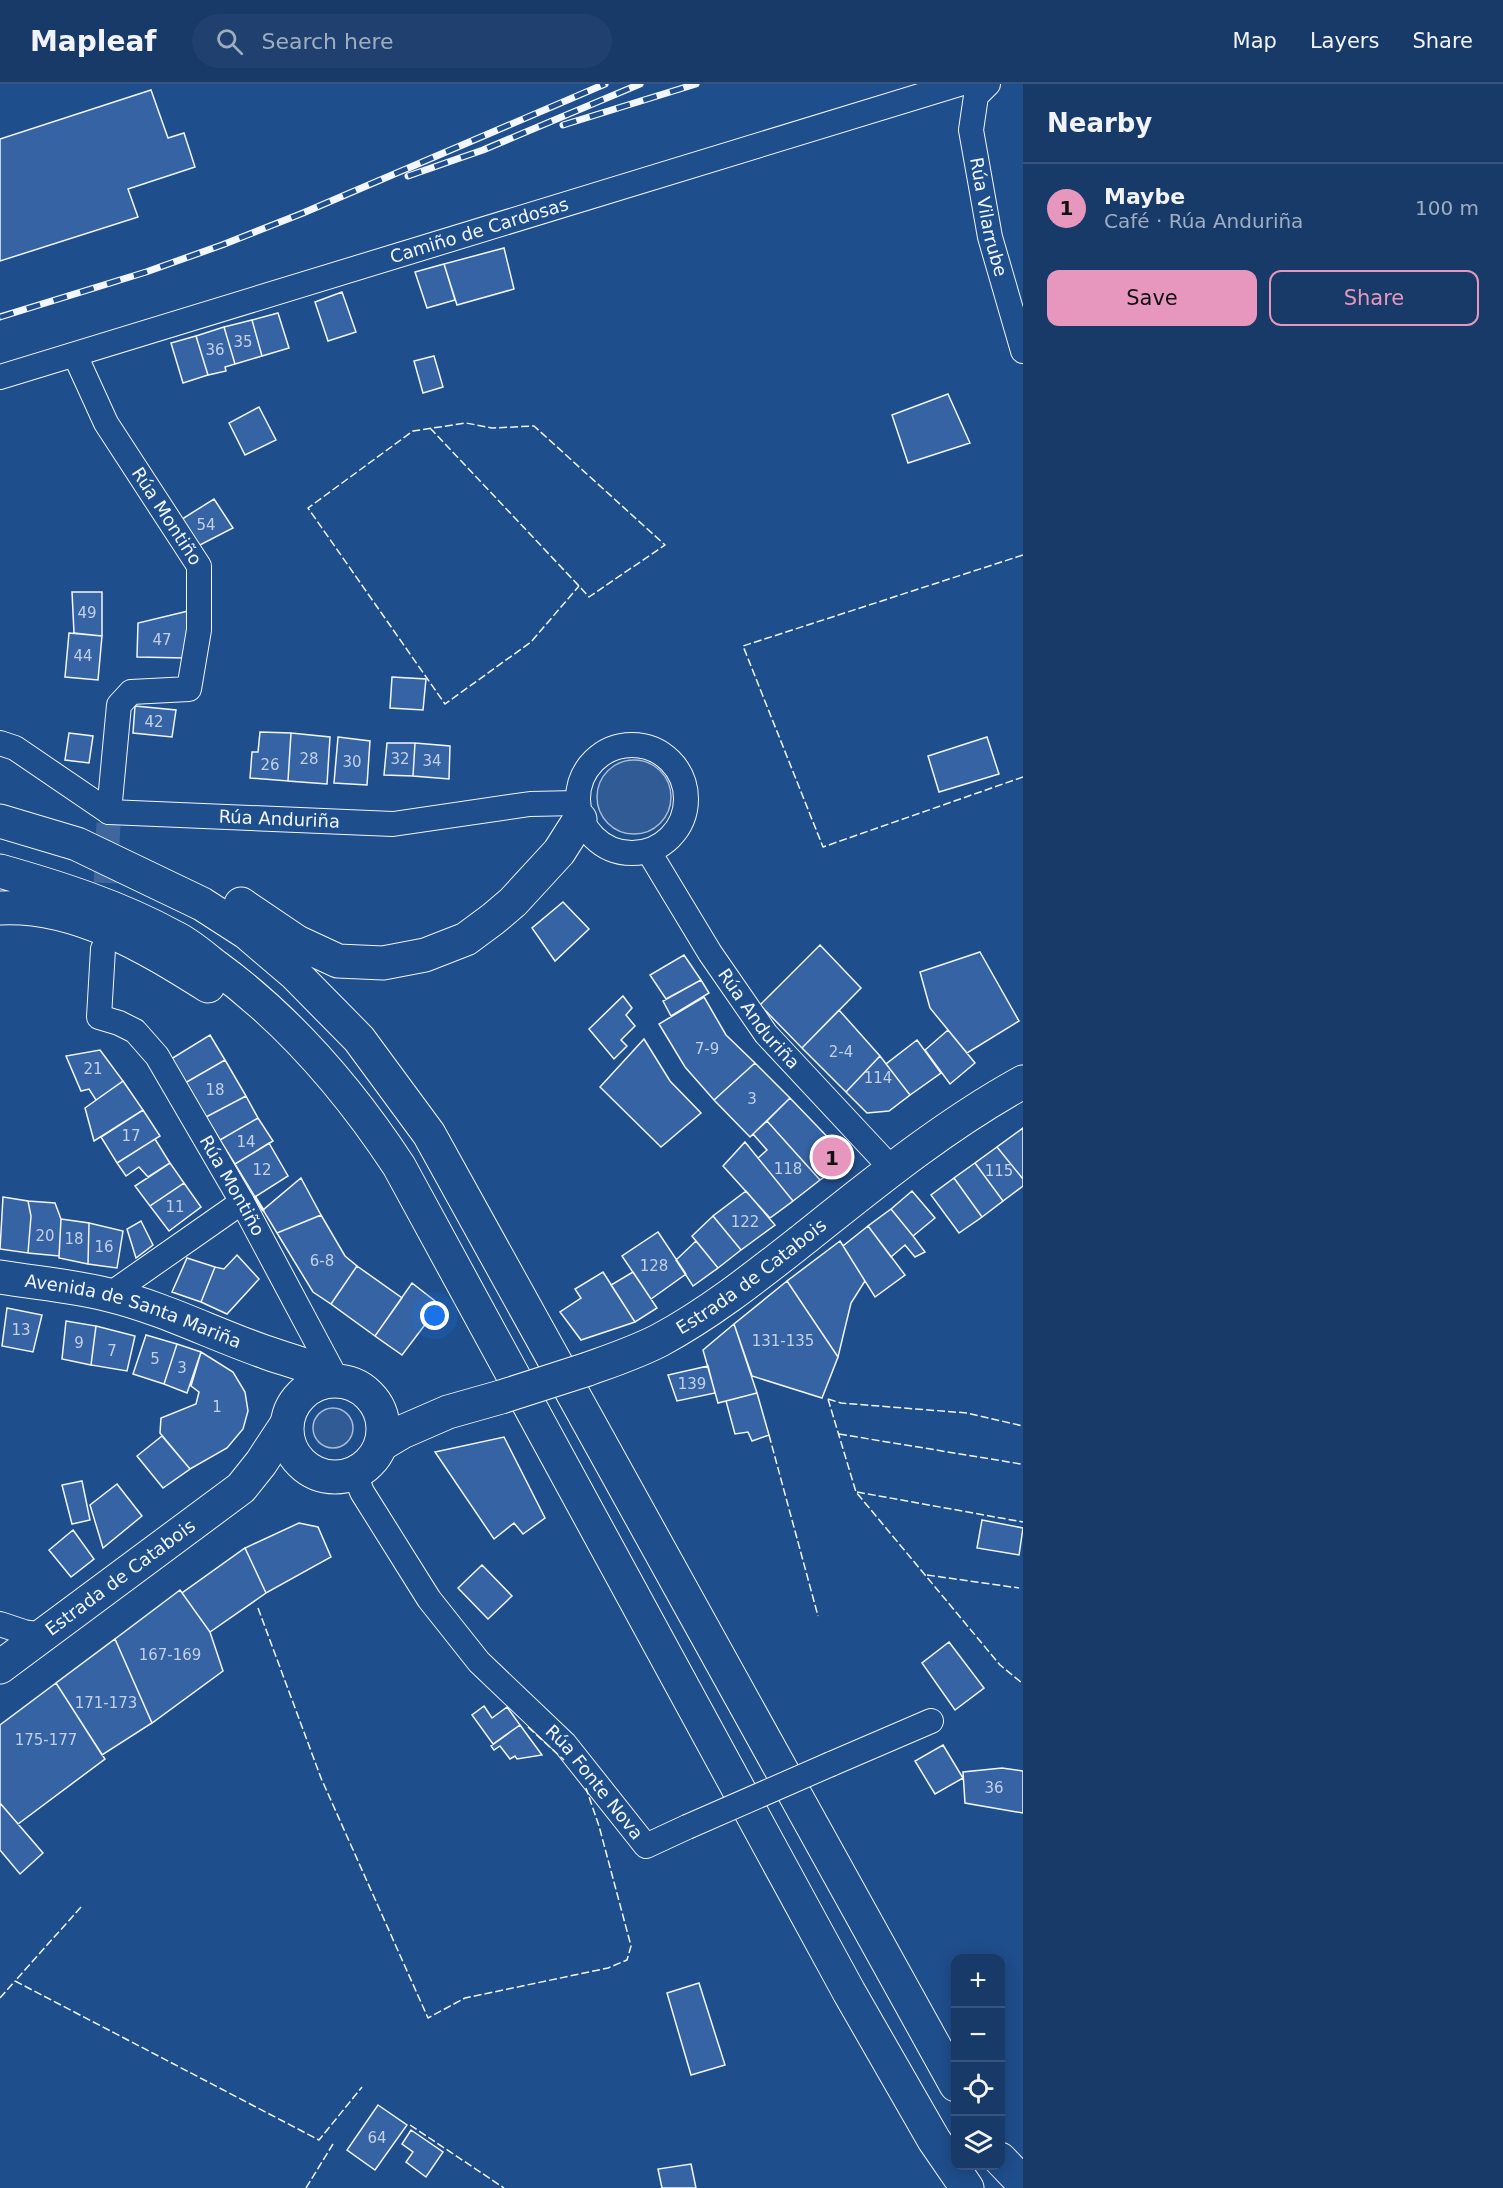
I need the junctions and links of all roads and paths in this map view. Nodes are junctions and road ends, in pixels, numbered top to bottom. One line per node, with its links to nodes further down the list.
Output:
1 (959, 84): 4 (street, Camiño de Cardosas)
2 (988, 84): 3 (street, Rúa Vilarrube)
3 (1023, 351)
4 (75, 355): 5 (street, Camiño de Cardosas); 9 (street, Rúa Montiño)
5 (0, 377)
6 (0, 743): 9 (street)
7 (0, 808): 8 (main road)
8 (579, 811): 9 (street, Rúa Anduriña); 11 (street); 11 (street)
9 (109, 812)
10 (0, 821): 34 (main road)
11 (649, 852): 17 (street, Rúa Anduriña)
12 (0, 871): 16 (main road)
13 (0, 908): 16 (main road)
14 (103, 949): 18 (street, Rúa Montiño)
15 (1023, 1082): 17 (main road, Estrada de Catabois)
16 (376, 1131): 37 (main road)
17 (892, 1169): 24 (main road, Estrada de Catabois, bridge)
18 (242, 1202): 20 (street); 22 (street, Rúa Montiño)
19 (0, 1277): 20 (main road, Avenida de Santa Mariña)
20 (109, 1295): 21 (main road, Avenida de Santa Mariña)
21 (264, 1352): 22 (main road, Avenida de Santa Mariña); 25 (main road, Avenida de Santa Mariña)
22 (334, 1380): 23 (main road); 25 (main road)
23 (377, 1405): 24 (main road, Estrada de Catabois); 26 (main road)
24 (448, 1412): 26 (main road, Estrada de Catabois)
25 (288, 1420): 27 (main road); 29 (main road, Estrada de Catabois)
26 (382, 1444): 28 (main road)
27 (317, 1474): 28 (main road); 29 (main road, Estrada de Catabois)
28 (355, 1474): 33 (street, Rúa Fonte Nova, bridge)
29 (241, 1488): 31 (main road, Estrada de Catabois)
30 (0, 1624): 31 (street)
31 (44, 1635): 32 (main road, Estrada de Catabois)
32 (0, 1667)
33 (931, 1721)
34 (951, 2076)
35 (1005, 2164): 36 (main road)
36 (1023, 2183)
37 (967, 2188)

